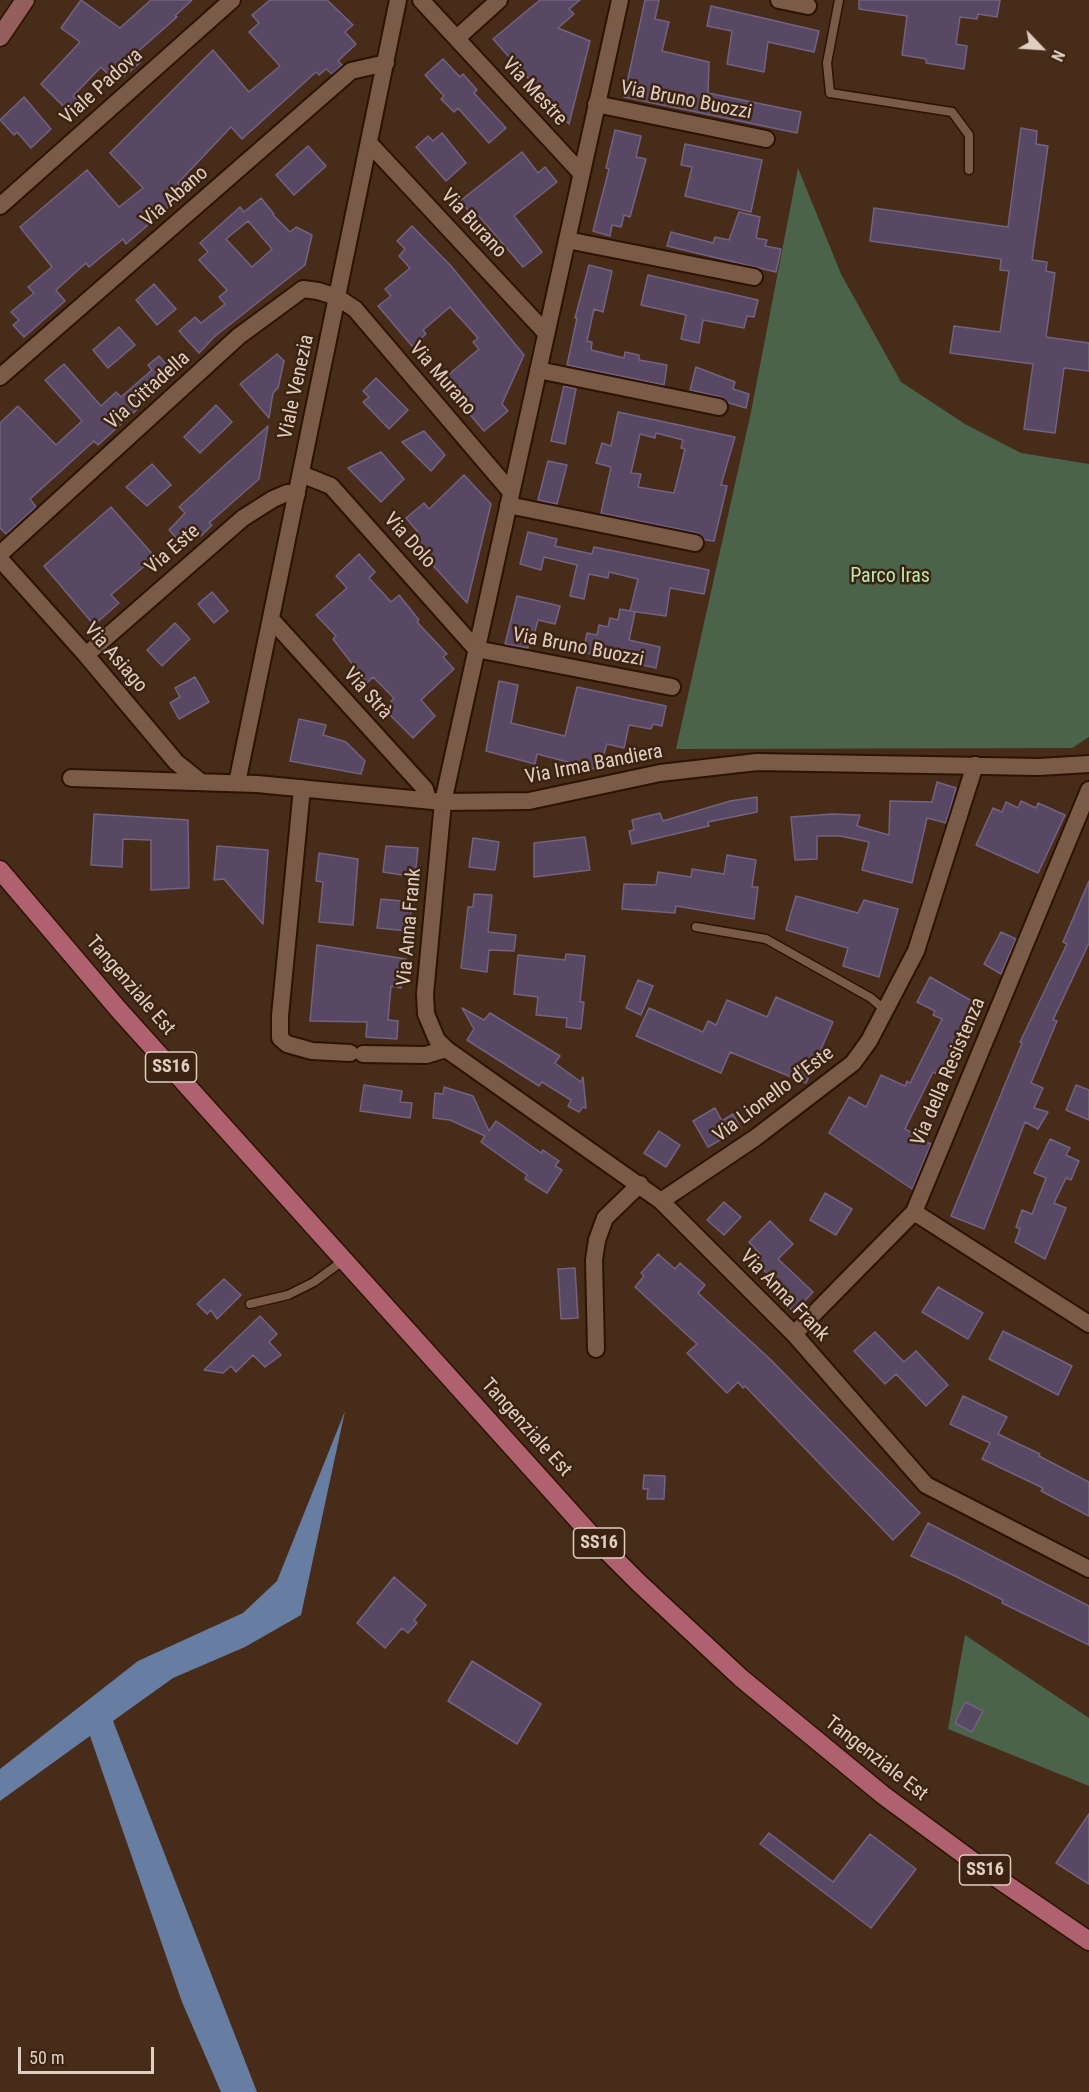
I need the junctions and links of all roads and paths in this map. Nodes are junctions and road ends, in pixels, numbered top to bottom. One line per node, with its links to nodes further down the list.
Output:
1 (25, 0): 10 (street)
2 (232, 0): 18 (street, Viale Padova)
3 (398, 0): 12 (street, Viale Venezia)
4 (421, 0): 11 (street, Via Mestre)
5 (499, 0): 11 (street)
6 (620, 0): 13 (street, Via Bruno Buozzi)
7 (779, 0): 9 (street)
8 (839, 0): 16 (lane)
9 (808, 6)
10 (0, 37)
11 (456, 38): 17 (street, Via Mestre)
12 (386, 63): 15 (street, Viale Venezia); 24 (street, Via Abano)
13 (596, 104): 14 (street, Via Bruno Buozzi); 17 (street, Via Bruno Buozzi)
14 (766, 139)
15 (369, 144): 21 (street, Viale Venezia); 22 (street, Via Burano)
16 (969, 170)
17 (581, 173): 19 (street, Via Bruno Buozzi)
18 (0, 206)
19 (567, 240): 20 (street); 22 (street, Via Bruno Buozzi)
20 (754, 277)
21 (337, 297): 26 (street, Viale Venezia); 28 (street, Via Murano); 30 (street, Via Cittadella)
22 (546, 333): 23 (street, Via Bruno Buozzi)
23 (538, 370): 25 (street); 28 (street, Via Bruno Buozzi)
24 (0, 377)
25 (719, 407)
26 (301, 474): 27 (street, Viale Venezia); 33 (street, Via Dolo)
27 (297, 494): 32 (street, Viale Venezia); 34 (street, Via Este)
28 (510, 498): 29 (street); 33 (street, Via Bruno Buozzi)
29 (695, 543)
30 (0, 554)
31 (0, 559): 34 (street, Via Asiago)
32 (271, 619): 40 (street, Viale Venezia); 43 (street, Via Strà)
33 (476, 649): 35 (street, Via Bruno Buozzi); 43 (street, Via Bruno Buozzi)
34 (86, 655): 39 (street, Via Asiago)
35 (672, 687)
36 (1089, 764): 37 (street, Via Irma Bandiera)
37 (975, 765): 43 (street, Via Irma Bandiera); 46 (street, Via Lionello d'Este)
38 (71, 778): 39 (street, Via Irma Bandiera)
39 (201, 782): 40 (street, Via Irma Bandiera)
40 (237, 783): 41 (street, Via Irma Bandiera)
41 (302, 788): 43 (street, Via Irma Bandiera); 47 (street)
42 (1089, 790): 50 (street, Via della Resistenza)
43 (435, 801): 47 (street, Via Anna Frank)
44 (0, 870): 51 (main road, Tangenziale Est / SS16)
45 (696, 927): 46 (lane)
46 (886, 1012): 49 (street, Via Lionello d'Este)
47 (446, 1049): 48 (street, Via Anna Frank)
48 (640, 1184): 49 (street, Via Anna Frank); 55 (street)
49 (662, 1201): 54 (street, Via Anna Frank)
50 (914, 1212): 53 (street); 54 (street, Via della Resistenza)
51 (345, 1260): 52 (lane); 57 (main road, Tangenziale Est / SS16)
52 (250, 1304)
53 (1089, 1324)
54 (794, 1334): 56 (street, Via Anna Frank)
55 (596, 1349)
56 (1089, 1569)
57 (1089, 1941)

